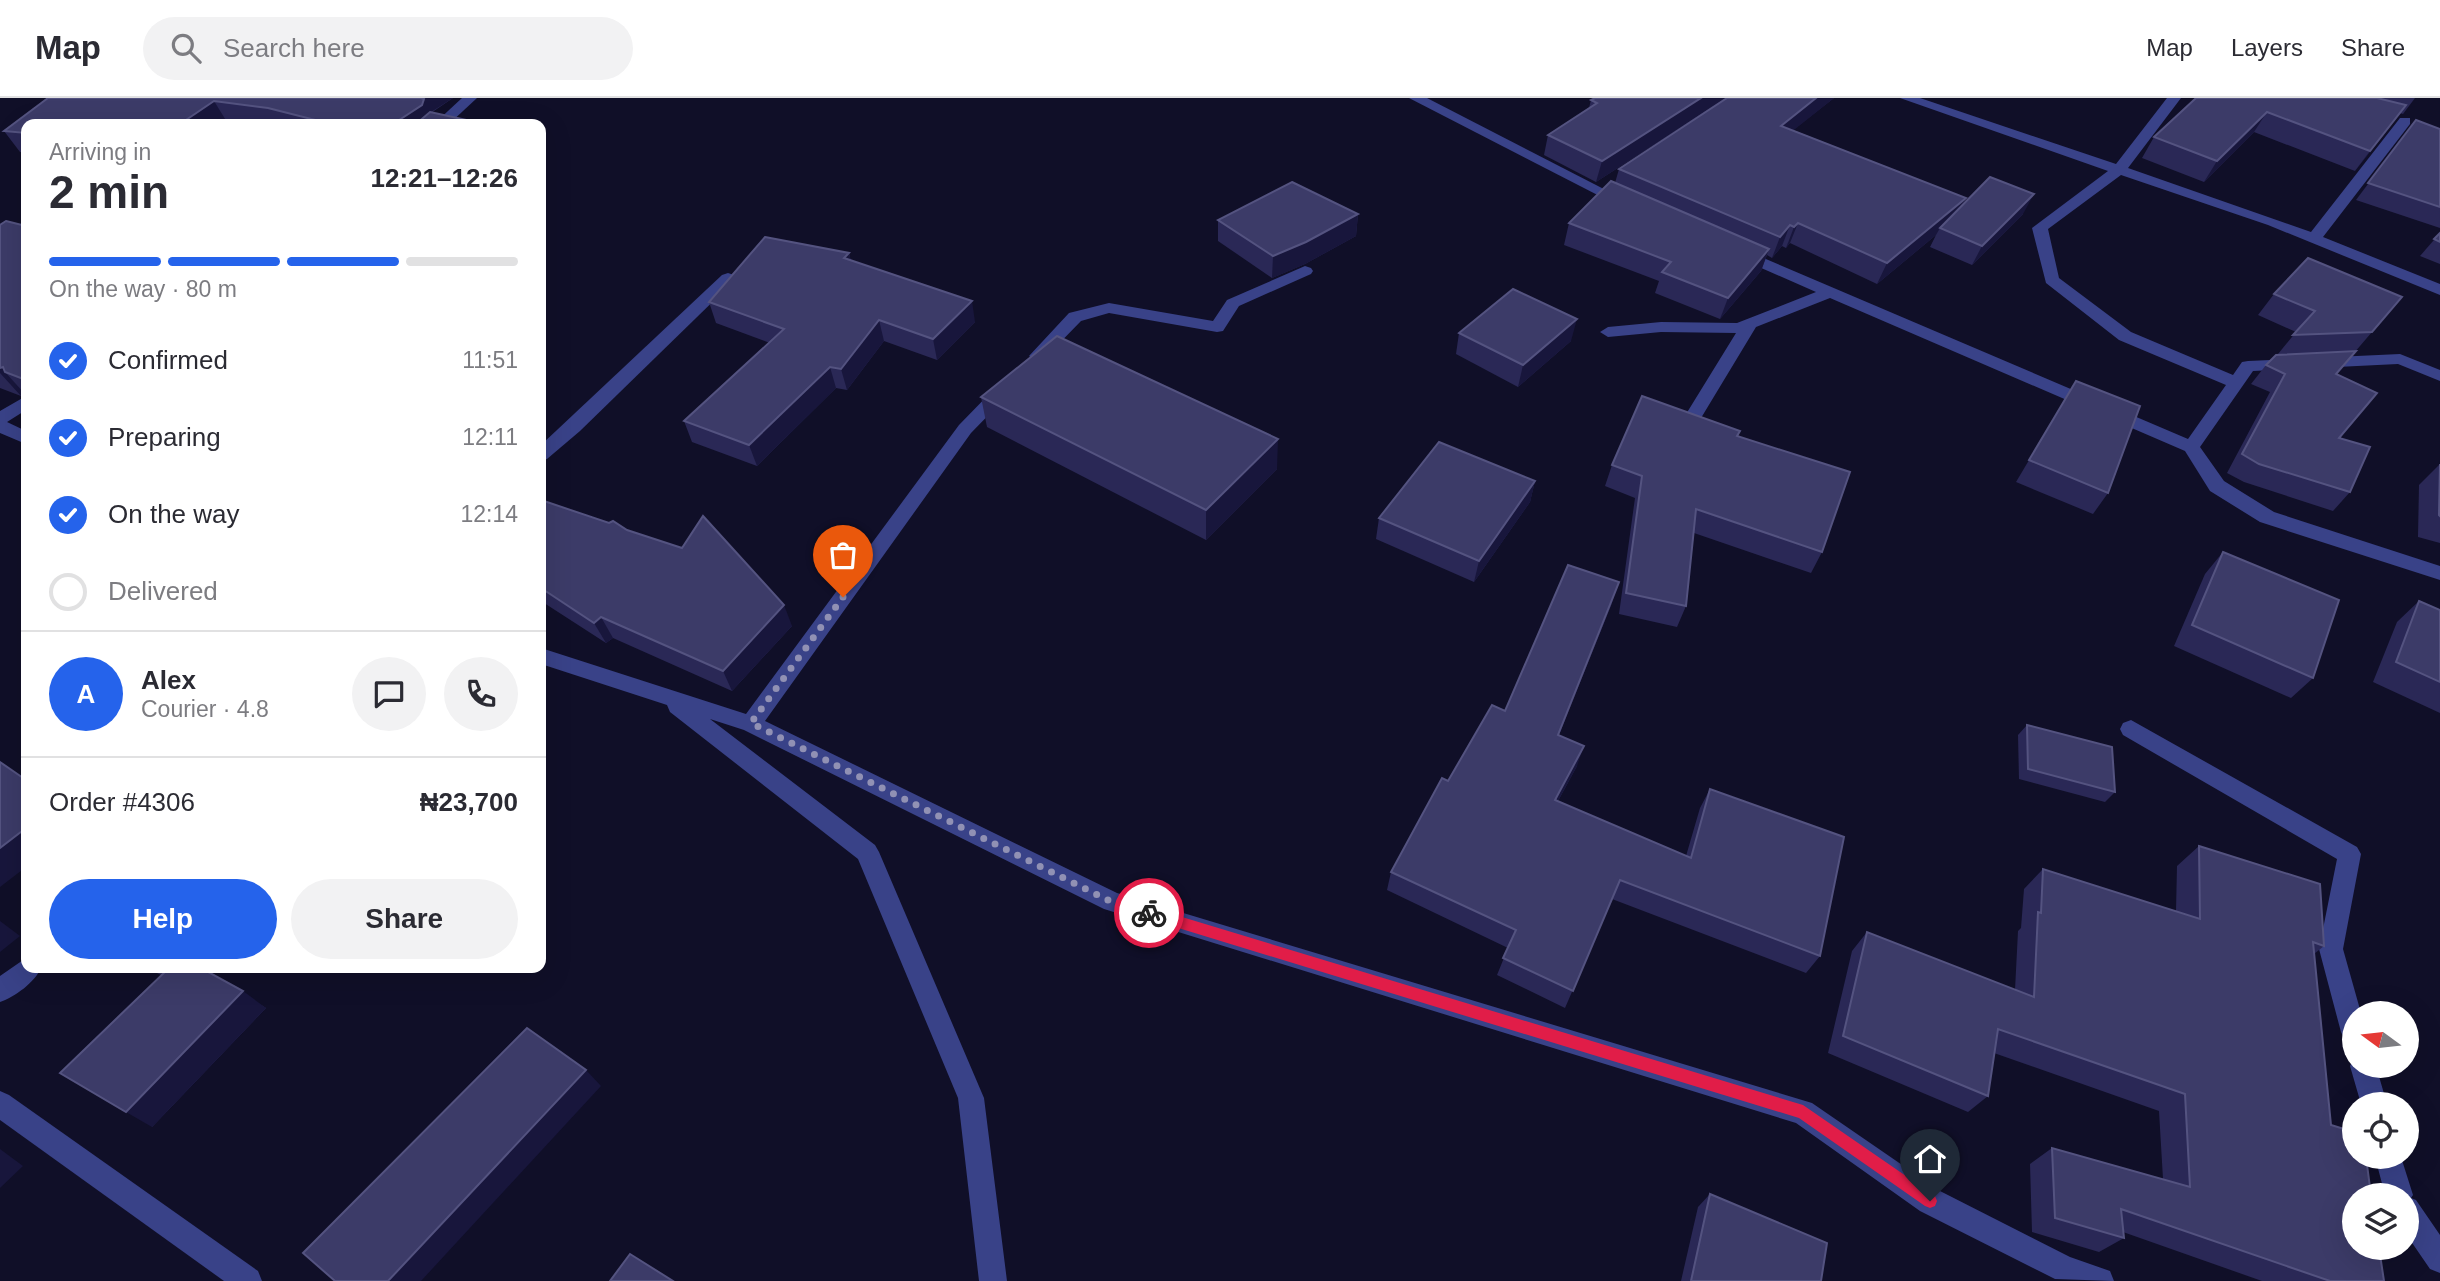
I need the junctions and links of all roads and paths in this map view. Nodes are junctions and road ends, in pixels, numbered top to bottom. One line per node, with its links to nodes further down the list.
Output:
1 (470, 98): 5 (street)
2 (1416, 98): 8 (street)
3 (1907, 98): 7 (street)
4 (2174, 98): 7 (street)
5 (447, 119)
6 (2405, 121): 9 (street)
7 (2119, 170): 9 (street); 18 (street)
8 (1634, 207)
9 (2314, 239): 13 (street)
10 (1720, 244): 14 (street)
11 (1305, 271): 29 (street)
12 (729, 278): 25 (street)
13 (2440, 290)
14 (1830, 292): 15 (street); 24 (street)
15 (1749, 325): 16 (street); 21 (street)
16 (1608, 332)
17 (2440, 376): 18 (street)
18 (2237, 383): 24 (street)
19 (21, 405): 20 (street)
20 (0, 419)
21 (1692, 419)
22 (0, 426): 23 (street)
23 (21, 436)
24 (2191, 447): 26 (street)
25 (546, 451)
26 (2440, 573)
27 (546, 658): 28 (street)
28 (664, 696): 29 (street); 38 (street)
29 (751, 723): 39 (street)
30 (2131, 729): 33 (street)
31 (22, 973): 32 (street)
32 (0, 990)
33 (2345, 1001)
34 (0, 1104): 37 (street)
35 (2419, 1229): 36 (street)
36 (2440, 1259)
37 (248, 1281)
38 (993, 1281)
39 (2100, 1281)

